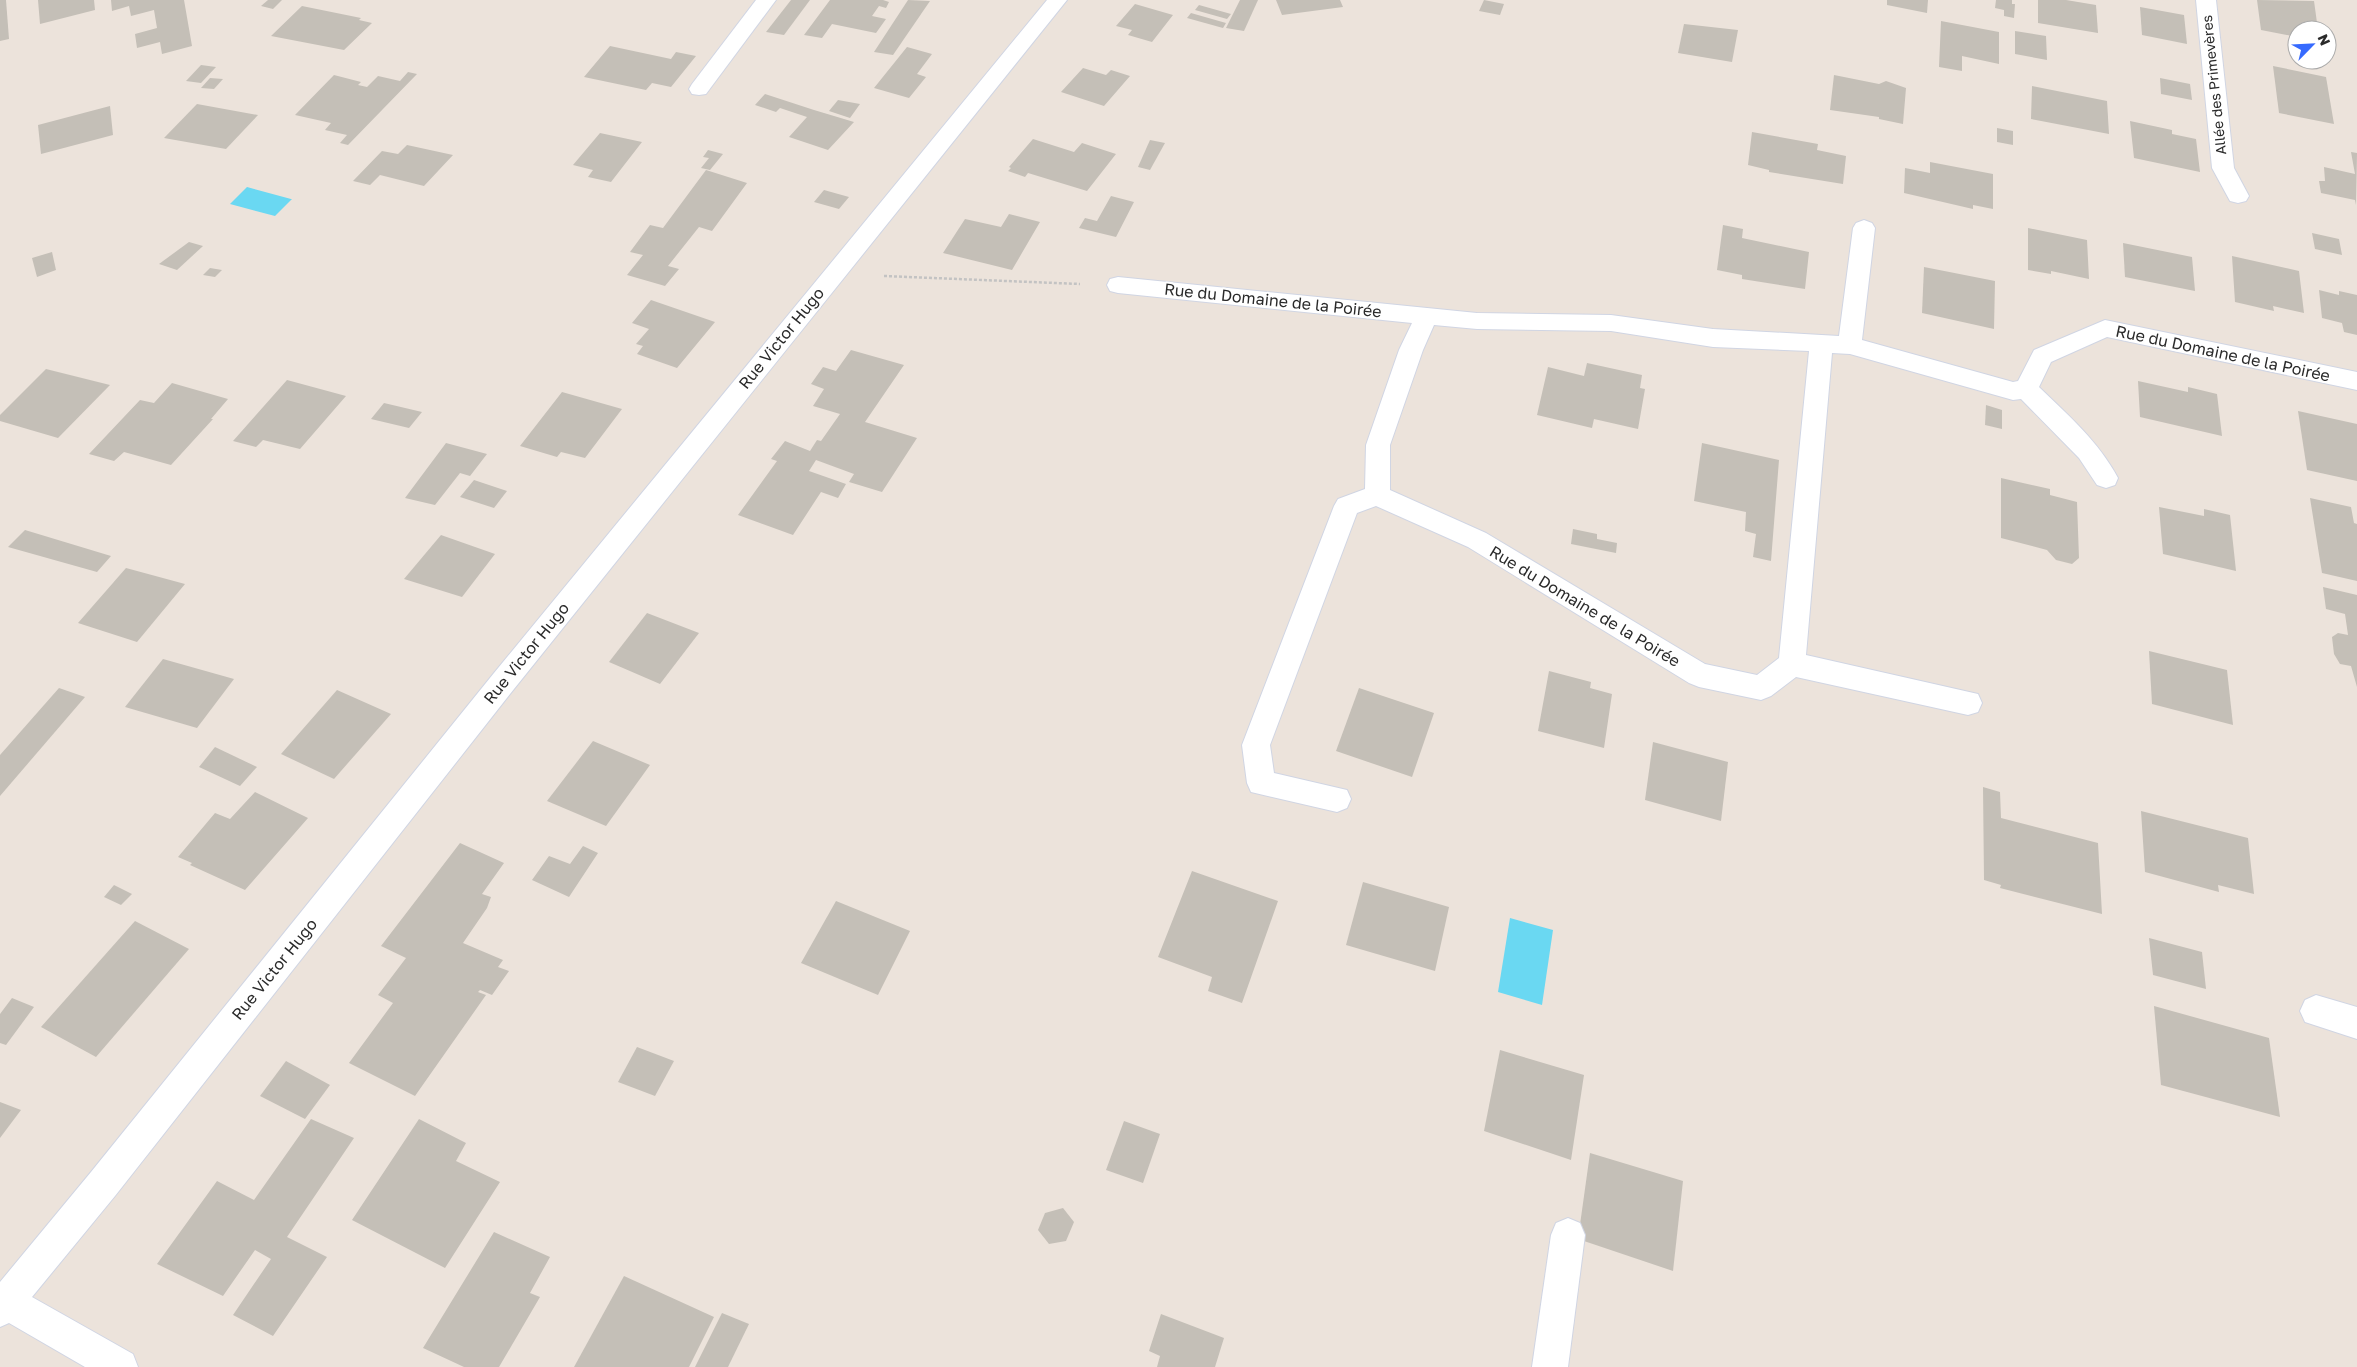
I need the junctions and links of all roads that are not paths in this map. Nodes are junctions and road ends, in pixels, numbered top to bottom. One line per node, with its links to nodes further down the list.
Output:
1 (766, 0): 4 (street)
2 (1057, 0): 21 (street, Rue Victor Hugo)
3 (2206, 0): 5 (street, Allée des Primevères)
4 (699, 89)
5 (2238, 196)
6 (1864, 228): 10 (street)
7 (1118, 285): 8 (street, Rue du Domaine de la Poirée)
8 (1427, 316): 9 (street, Rue du Domaine de la Poirée); 14 (street)
9 (1821, 344): 10 (street, Rue du Domaine de la Poirée); 15 (street)
10 (1850, 345): 12 (street, Rue du Domaine de la Poirée)
11 (2357, 381): 12 (street, Rue du Domaine de la Poirée)
12 (2026, 389): 13 (street)
13 (2106, 478)
14 (1377, 496): 15 (street, Rue du Domaine de la Poirée); 17 (street)
15 (1792, 664): 16 (street)
16 (1968, 703)
17 (1337, 799)
18 (2316, 1011): 19 (street)
19 (2357, 1023)
20 (1568, 1235): 23 (street)
21 (3, 1305): 22 (street)
22 (120, 1367)
23 (1550, 1367)

